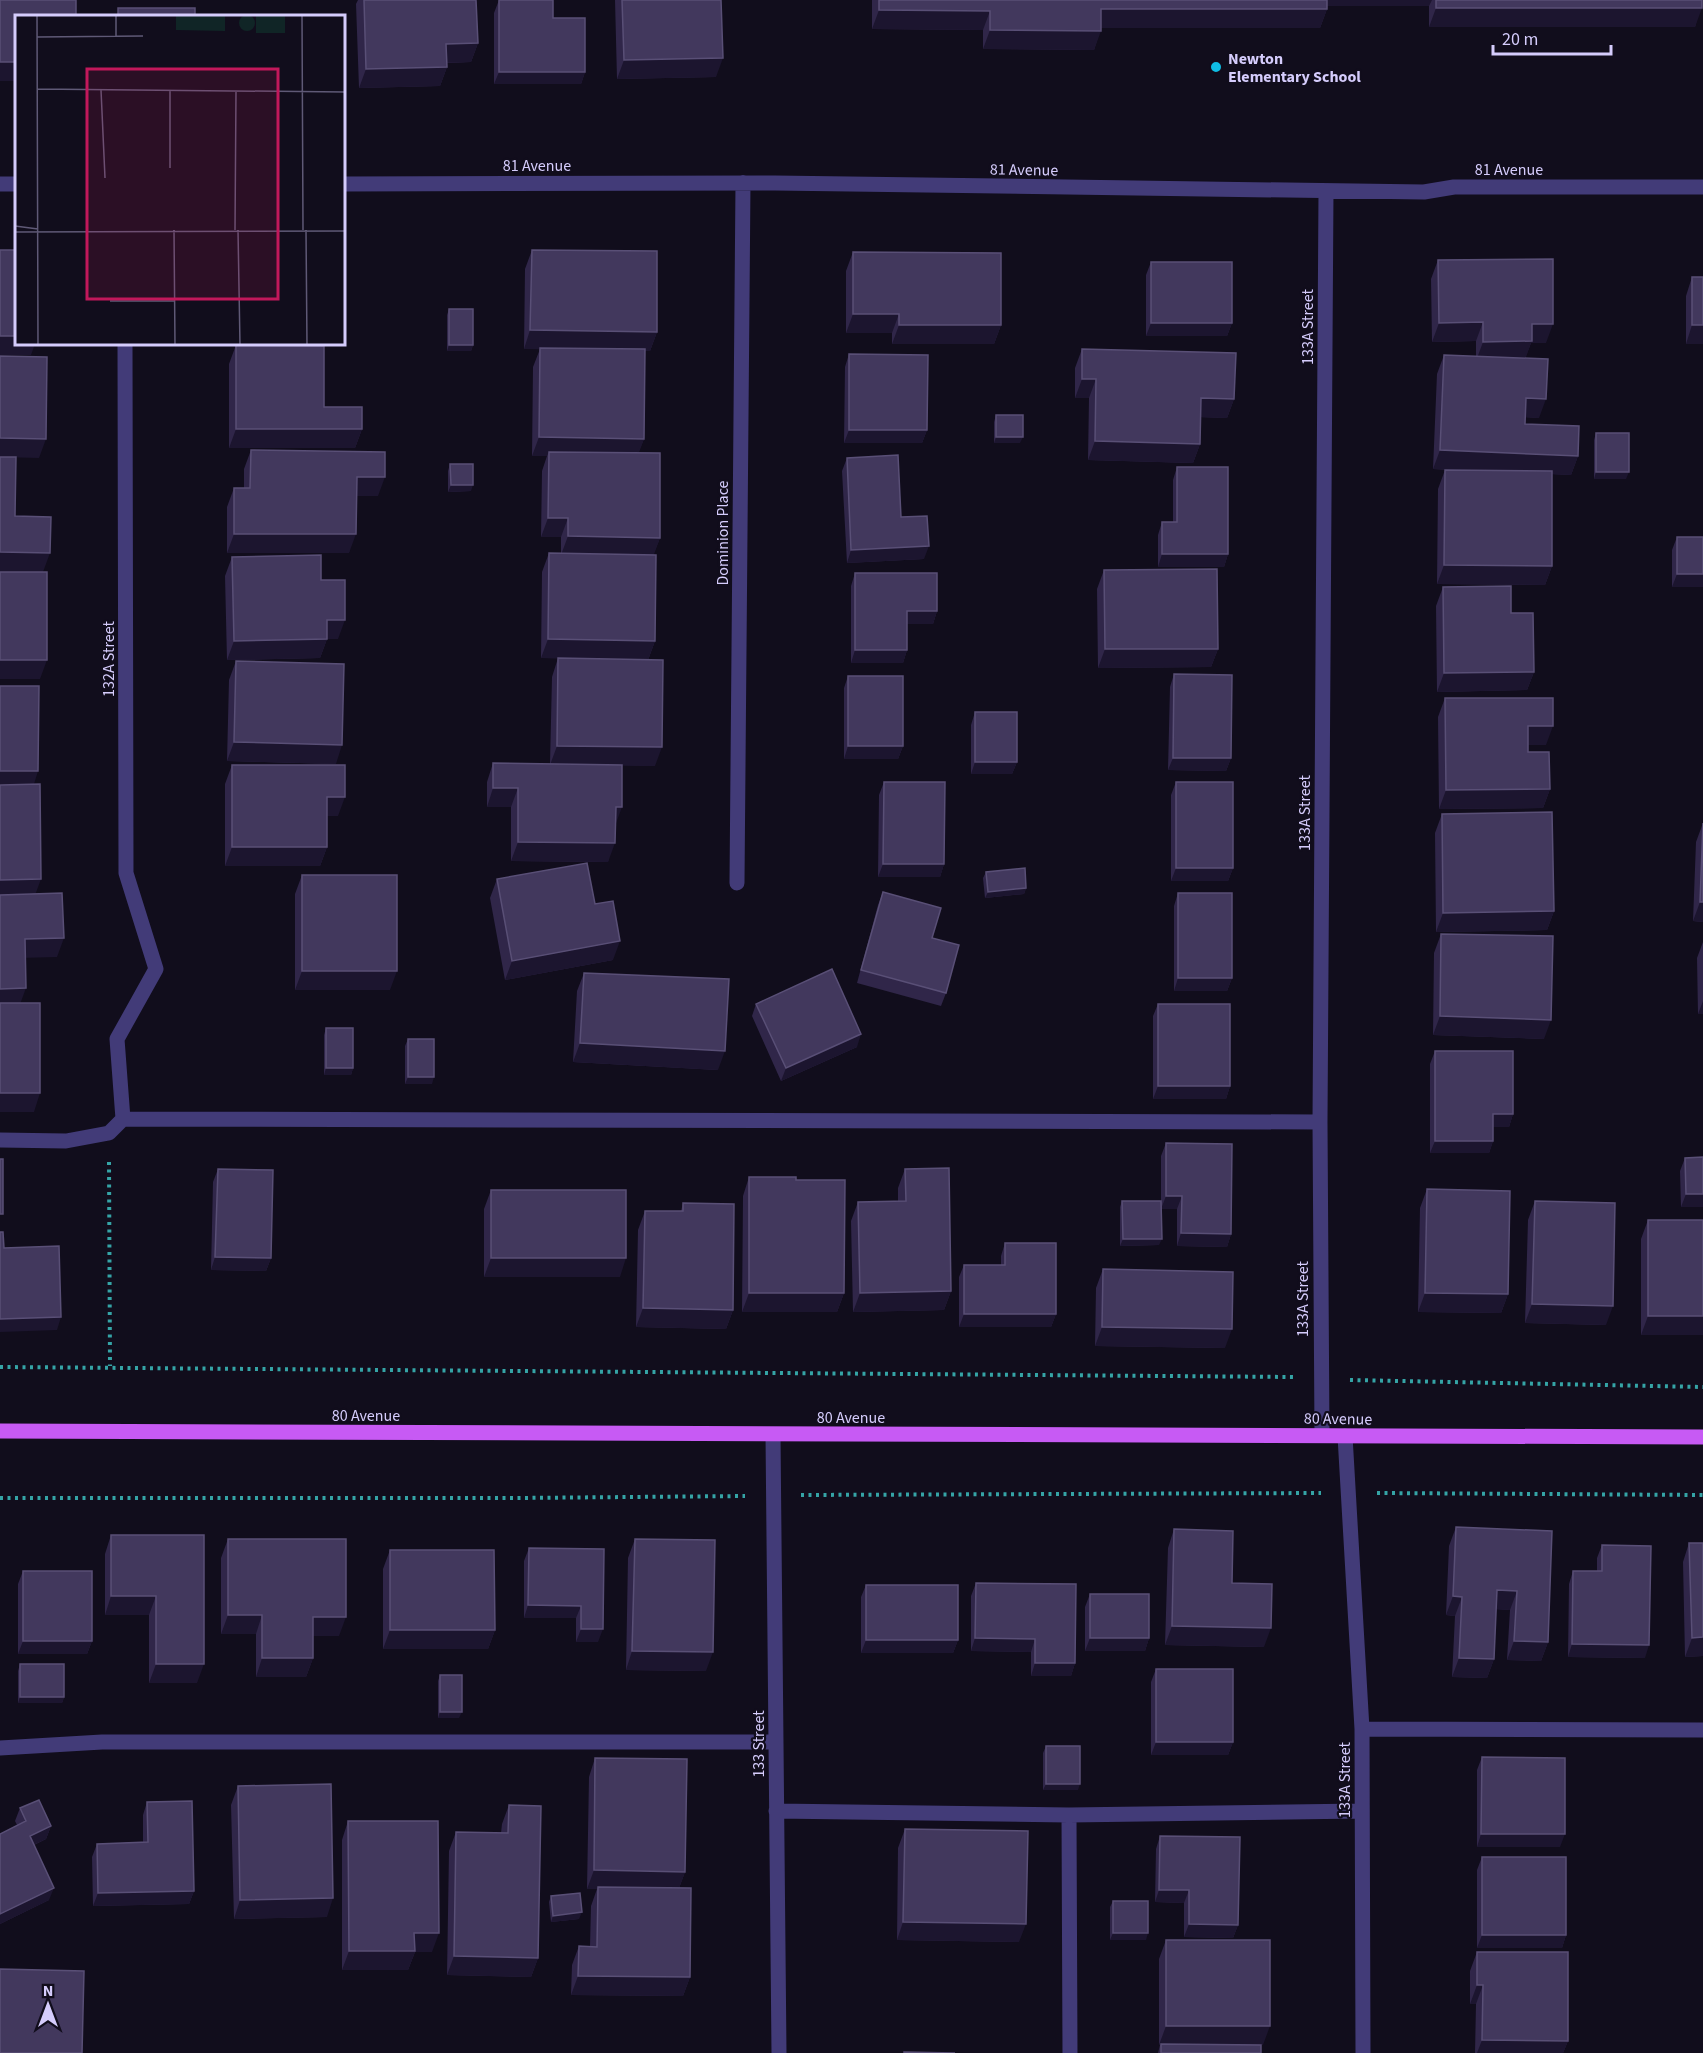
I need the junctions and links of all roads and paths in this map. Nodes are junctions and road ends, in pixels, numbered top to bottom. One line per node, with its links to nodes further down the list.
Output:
1 (742, 183): 2 (street, 81 Avenue); 4 (street, 81 Avenue); 6 (street, Dominion Place)
2 (345, 184)
3 (1703, 187): 4 (street, 81 Avenue)
4 (1326, 191): 8 (street, 133A Street)
5 (125, 345): 7 (street, 132A Street)
6 (737, 883)
7 (123, 1119): 8 (street); 9 (street)
8 (1320, 1122): 18 (street, 133A Street)
9 (0, 1140)
10 (109, 1157): 11 (path)
11 (110, 1366): 12 (path); 13 (path)
12 (0, 1367)
13 (1273, 1376)
14 (1368, 1381): 15 (path)
15 (1703, 1387)
16 (0, 1431): 17 (main road, 80 Avenue)
17 (773, 1436): 18 (main road, 80 Avenue); 29 (street, 133 Street)
18 (1323, 1436): 19 (main road, 80 Avenue)
19 (1345, 1436): 20 (main road, 80 Avenue); 27 (street, 133A Street)
20 (1703, 1437)
21 (1379, 1492): 24 (path)
22 (1309, 1493): 23 (path)
23 (814, 1494)
24 (1703, 1495)
25 (734, 1496): 26 (path)
26 (0, 1498)
27 (1362, 1729): 28 (street); 32 (street, 133A Street)
28 (1703, 1730)
29 (776, 1742): 30 (street); 31 (street, 133 Street)
30 (0, 1748)
31 (776, 1811): 33 (street); 34 (street, 133 Street)
32 (1362, 1811): 33 (street); 36 (street, 133A Street)
33 (1069, 1815): 35 (street)
34 (778, 2053)
35 (1070, 2053)
36 (1363, 2053)

